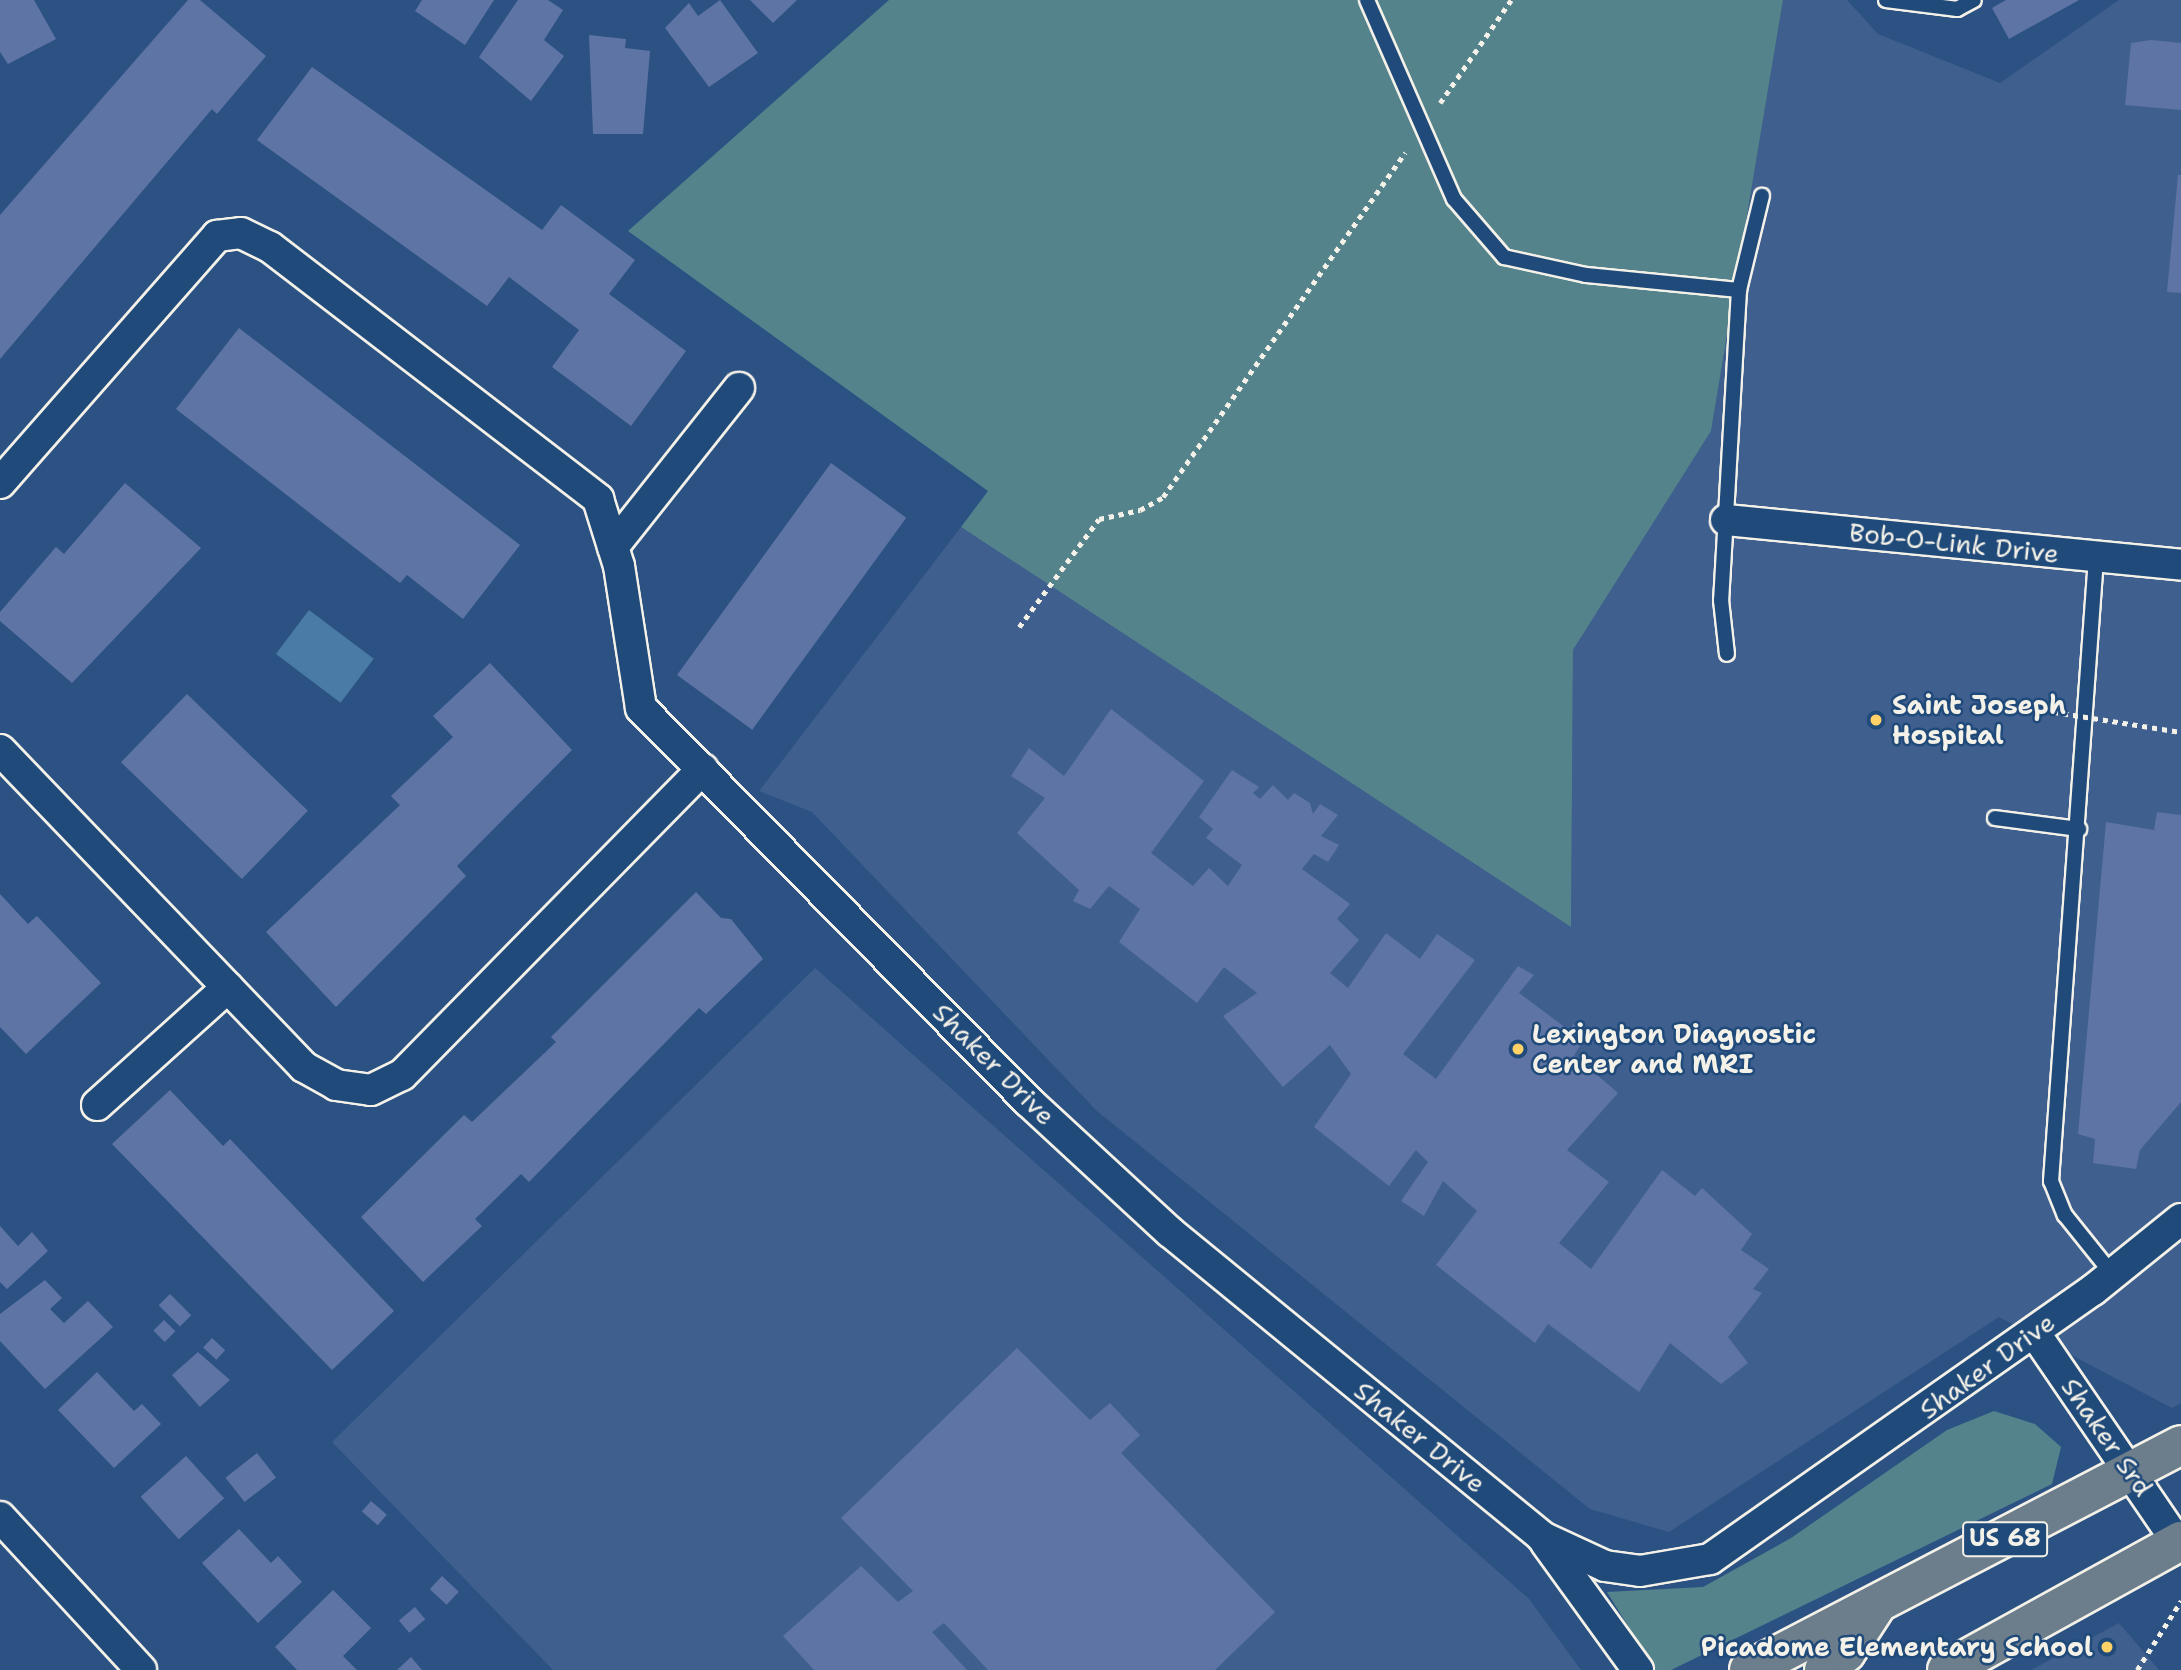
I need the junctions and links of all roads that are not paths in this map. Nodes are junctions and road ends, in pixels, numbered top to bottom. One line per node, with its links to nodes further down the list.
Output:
1 (1367, 0): 5 (lane)
2 (1886, 0): 3 (lane)
3 (1973, 0)
4 (1762, 196): 5 (lane)
5 (1739, 290): 8 (lane)
6 (739, 388): 9 (street)
7 (0, 483): 9 (street, Shaker Drive)
8 (1726, 520): 10 (street, Bob-O-Link Drive); 12 (lane)
9 (613, 547): 14 (street, Shaker Drive)
10 (2096, 558): 11 (street, Bob-O-Link Drive); 16 (lane)
11 (2181, 565)
12 (1727, 654)
13 (0, 750): 17 (street)
14 (703, 769): 17 (street); 25 (street, Shaker Drive)
15 (1995, 818): 16 (lane)
16 (2079, 829): 20 (lane)
17 (228, 987): 18 (street)
18 (97, 1105)
19 (2181, 1219): 20 (street, Shaker Drive)
20 (2113, 1275): 21 (street, Shaker Drive)
21 (2034, 1332): 23 (street, Shaker Srd); 25 (street, Shaker Drive)
22 (2181, 1445): 23 (main road, US 68)
23 (2132, 1471): 26 (street, Shaker Srd); 27 (main road, US 68)
24 (0, 1517): 28 (street)
25 (1542, 1537): 29 (street)
26 (2180, 1542): 32 (main road)
27 (1877, 1604): 30 (main road, US 68); 31 (main road)
28 (141, 1670)
29 (1637, 1670)
30 (1749, 1670)
31 (1824, 1670)
32 (1947, 1670)

